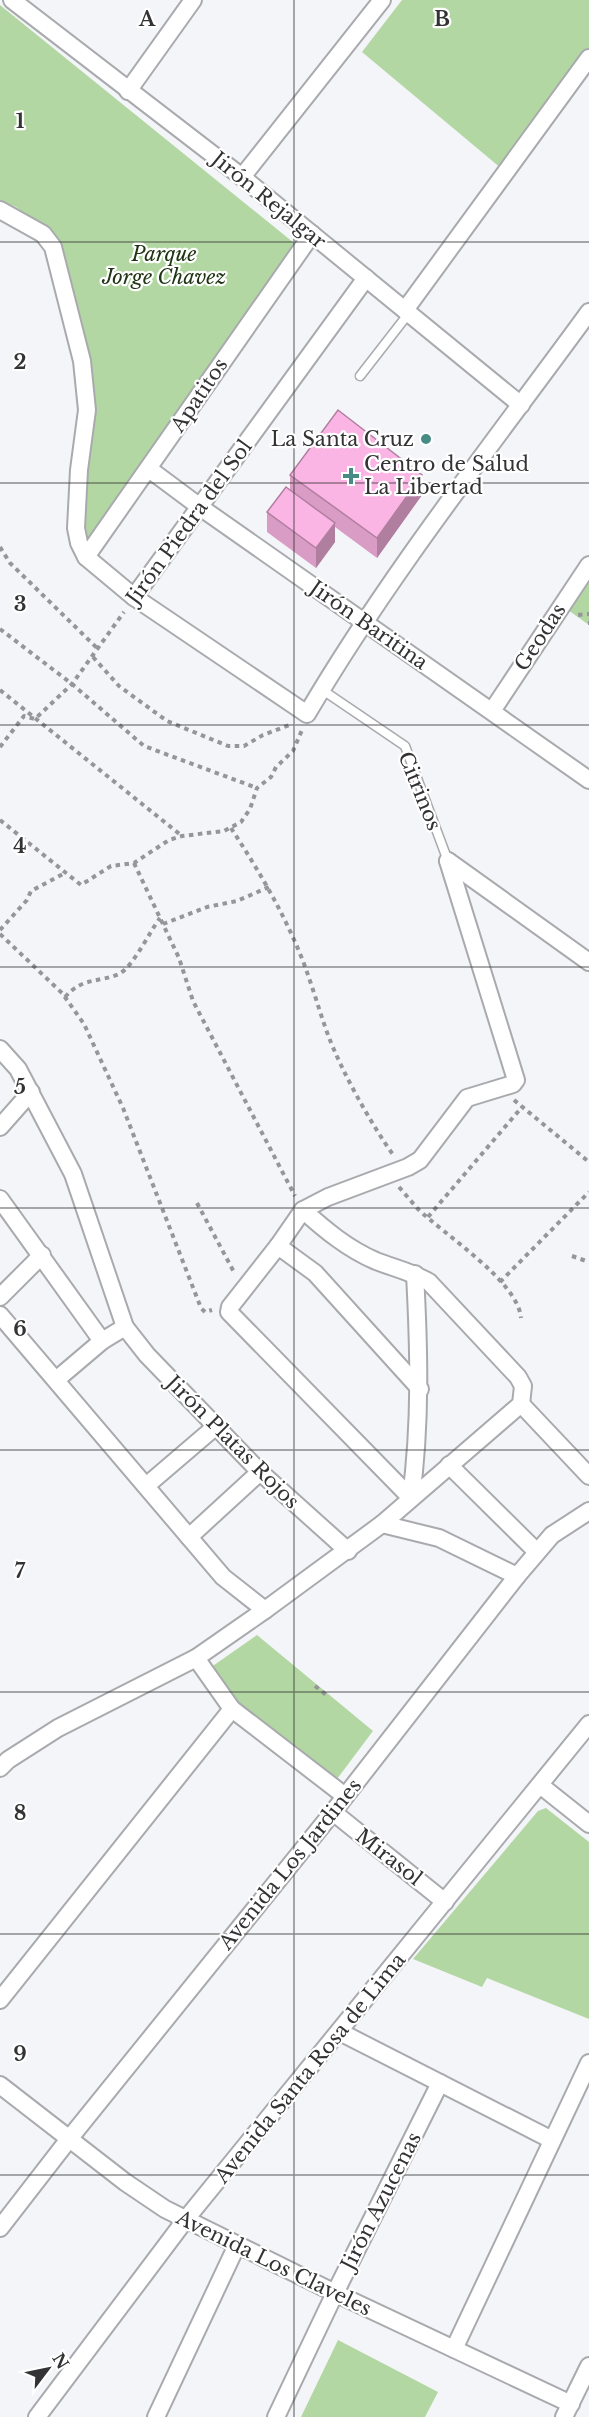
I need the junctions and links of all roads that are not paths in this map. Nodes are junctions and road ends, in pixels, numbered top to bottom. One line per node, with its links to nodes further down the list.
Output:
1 (12, 0): 5 (street, Jirón Rejalgar)
2 (194, 0): 5 (street)
3 (382, 0): 6 (street)
4 (589, 58): 10 (street)
5 (128, 91): 6 (street, Jirón Rejalgar)
6 (242, 177): 8 (street, Jirón Rejalgar)
7 (0, 210): 16 (street)
8 (312, 234): 9 (street, Jirón Rejalgar); 14 (street, Apatitos)
9 (366, 278): 10 (street, Jirón Rejalgar); 15 (street, Jirón Piedra del Sol)
10 (407, 312): 12 (lane); 13 (street, Jirón Rejalgar)
11 (589, 312): 13 (street)
12 (360, 376)
13 (521, 405): 19 (street)
14 (149, 469): 15 (street, Jirón Baritina); 16 (street, Apatitos)
15 (200, 507): 18 (street, Jirón Piedra del Sol); 19 (street, Jirón Baritina)
16 (86, 557): 18 (street)
17 (589, 565): 21 (street, Geodas)
18 (134, 597): 20 (street)
19 (364, 621): 20 (street); 21 (street, Jirón Baritina)
20 (321, 690): 23 (lane, Citrinos)
21 (492, 711): 22 (street, Jirón Baritina)
22 (589, 780)
23 (448, 861): 24 (street); 29 (street)
24 (589, 963)
25 (0, 1049): 26 (street, Jirón Platas Rojos)
26 (31, 1092): 27 (street); 35 (street, Jirón Platas Rojos)
27 (0, 1127)
28 (1, 1203): 31 (street)
29 (303, 1210): 30 (street); 32 (street)
30 (278, 1246): 38 (street); 45 (street)
31 (42, 1255): 33 (street); 36 (street)
32 (416, 1274): 38 (street); 39 (street)
33 (0, 1297)
34 (0, 1315): 37 (street)
35 (125, 1327): 36 (street); 40 (street, Jirón Platas Rojos)
36 (102, 1341): 37 (street)
37 (56, 1380): 44 (street)
38 (420, 1389): 45 (street)
39 (521, 1404): 41 (street); 43 (street)
40 (215, 1427): 42 (street, Jirón Platas Rojos); 44 (street)
41 (449, 1465): 45 (street); 50 (street)
42 (260, 1472): 48 (street); 49 (street, Jirón Platas Rojos)
43 (589, 1476)
44 (146, 1486): 48 (street)
45 (411, 1498): 47 (street)
46 (589, 1511): 50 (street, Avenida Los Jardines)
47 (382, 1524): 49 (street); 51 (street)
48 (189, 1537): 52 (street)
49 (348, 1551): 52 (street)
50 (537, 1552): 51 (street, Avenida Los Jardines)
51 (517, 1576): 58 (street, Avenida Los Jardines)
52 (265, 1610): 53 (street)
53 (195, 1658): 54 (street); 56 (street)
54 (232, 1709): 58 (street); 62 (street)
55 (589, 1724): 57 (street, Avenida Santa Rosa de Lima)
56 (0, 1768)
57 (540, 1785): 60 (street); 61 (street, Avenida Santa Rosa de Lima)
58 (345, 1796): 59 (street, Avenida Los Jardines)
59 (333, 1812): 61 (street, Mirasol); 67 (street, Avenida Los Jardines)
60 (589, 1824)
61 (446, 1902): 63 (street, Avenida Santa Rosa de Lima)
62 (0, 2000)
63 (340, 2032): 65 (street); 69 (street, Avenida Santa Rosa de Lima)
64 (589, 2062): 68 (street)
65 (440, 2083): 68 (street); 72 (street, Jirón Azucenas)
66 (0, 2085): 67 (street, Avenida Los Claveles)
67 (69, 2139): 69 (street, Avenida Los Claveles); 70 (street, Avenida Los Jardines)
68 (552, 2140): 73 (street)
69 (186, 2219): 71 (street, Avenida Los Claveles); 76 (street, Avenida Santa Rosa de Lima)
70 (0, 2228)
71 (237, 2245): 72 (street, Avenida Los Claveles); 77 (street)
72 (335, 2293): 73 (street, Avenida Los Claveles); 78 (street, Jirón Azucenas)
73 (454, 2349): 75 (street, Avenida Los Claveles)
74 (589, 2366): 75 (street)
75 (568, 2410)
76 (37, 2417)
77 (156, 2417)
78 (276, 2417)

